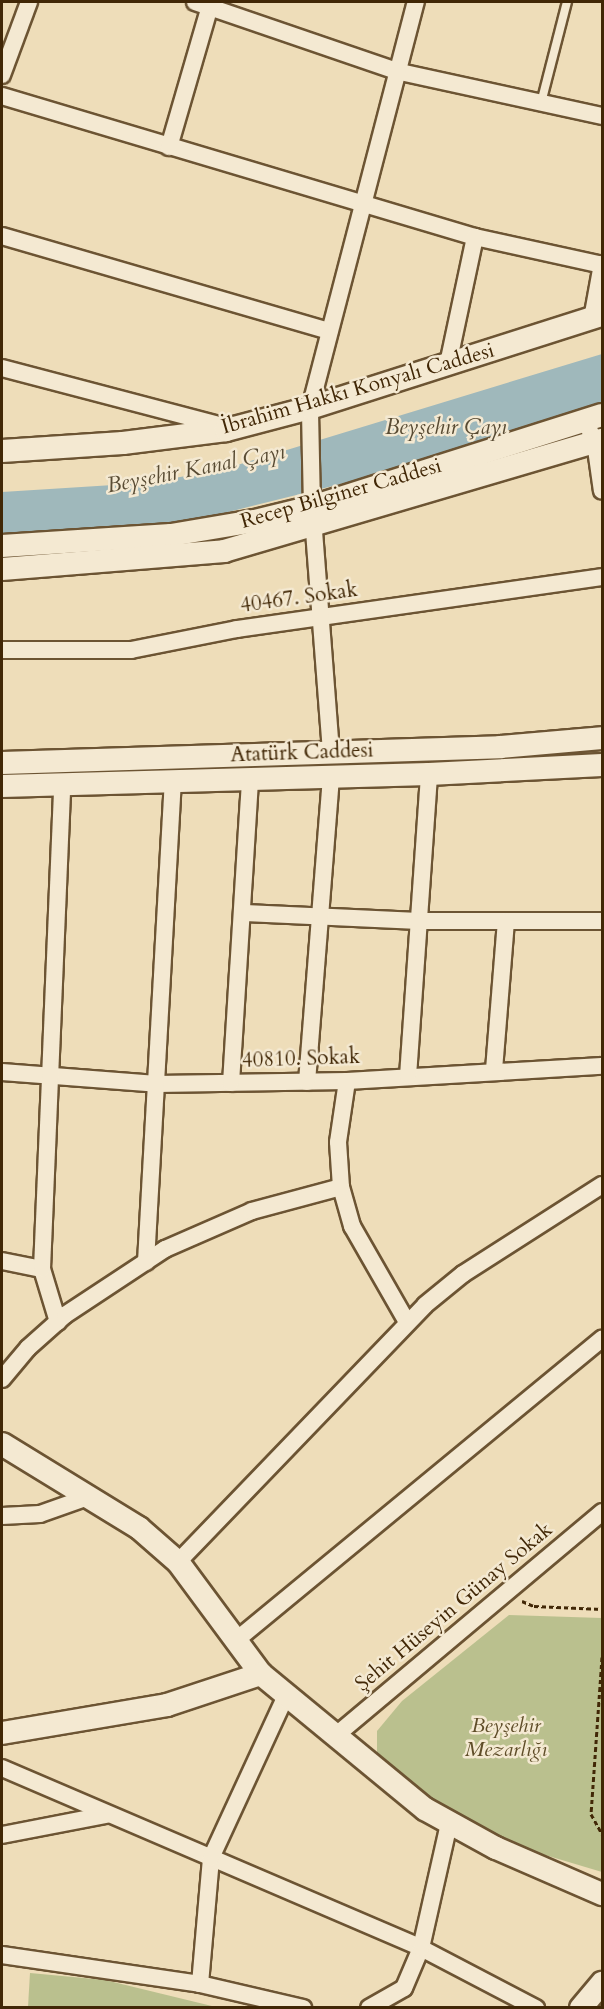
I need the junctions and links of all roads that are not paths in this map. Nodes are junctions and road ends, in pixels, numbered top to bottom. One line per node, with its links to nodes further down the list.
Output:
1 (29, 2): 6 (street)
2 (416, 2): 5 (street)
3 (567, 2): 8 (lane)
4 (202, 4): 5 (street); 10 (street)
5 (400, 72): 8 (street); 11 (street)
6 (2, 75)
7 (2, 96): 10 (street)
8 (541, 103): 9 (street)
9 (603, 116)
10 (169, 147): 11 (street)
11 (363, 206): 13 (street); 16 (street)
12 (2, 236): 16 (street)
13 (475, 237): 14 (street); 17 (street)
14 (602, 264): 15 (street)
15 (597, 317): 17 (street, İbrahim Hakkı Konyalı Caddesi)
16 (329, 331): 19 (street)
17 (448, 364): 19 (street, İbrahim Hakkı Konyalı Caddesi)
18 (2, 368): 21 (street)
19 (310, 408): 21 (street, İbrahim Hakkı Konyalı Caddesi); 25 (street)
20 (594, 417): 22 (street); 25 (street, Recep Bilginer Caddesi)
21 (232, 428): 23 (street, İbrahim Hakkı Konyalı Caddesi)
22 (599, 441): 24 (street); 25 (street, Recep Bilginer Caddesi)
23 (2, 451)
24 (603, 491)
25 (313, 516): 26 (street, Recep Bilginer Caddesi); 27 (street, Recep Bilginer Caddesi); 29 (street)
26 (2, 546)
27 (2, 569)
28 (603, 577): 29 (street, 40467. Sokak)
29 (321, 618): 30 (street, 40467. Sokak); 32 (street)
30 (2, 650)
31 (603, 738): 32 (street, Atatürk Caddesi)
32 (330, 752): 33 (street, Atatürk Caddesi)
33 (2, 763)
34 (603, 765): 35 (street, Atatürk Caddesi)
35 (429, 774): 36 (street, Atatürk Caddesi); 43 (street)
36 (331, 777): 37 (street, Atatürk Caddesi); 42 (street)
37 (250, 779): 38 (street, Atatürk Caddesi); 41 (street)
38 (173, 781): 39 (street, Atatürk Caddesi); 54 (street)
39 (62, 784): 40 (street, Atatürk Caddesi); 49 (street)
40 (2, 787)
41 (245, 913): 42 (street); 53 (street)
42 (320, 916): 43 (street); 52 (street)
43 (419, 921): 44 (street); 50 (street)
44 (506, 921): 45 (street); 47 (street)
45 (603, 921)
46 (603, 1066): 47 (street, 40810. Sokak)
47 (494, 1070): 50 (street, 40810. Sokak)
48 (2, 1072): 49 (street, 40810. Sokak)
49 (48, 1076): 54 (street, 40810. Sokak); 59 (street)
50 (408, 1076): 51 (street, 40810. Sokak)
51 (347, 1081): 52 (street, 40810. Sokak); 56 (street)
52 (307, 1082): 53 (street, 40810. Sokak)
53 (231, 1083): 54 (street, 40810. Sokak)
54 (157, 1084): 58 (street)
55 (603, 1185): 61 (street)
56 (341, 1187): 58 (street); 61 (street)
57 (2, 1261): 59 (street)
58 (146, 1262): 60 (street)
59 (42, 1269): 60 (street)
60 (58, 1322): 63 (street)
61 (407, 1322): 68 (street)
62 (603, 1339): 69 (street)
63 (2, 1379)
64 (2, 1444): 65 (street)
65 (91, 1496): 67 (street); 68 (street)
66 (603, 1512): 73 (street, Şehit Hüseyin Günay Sokak)
67 (2, 1516)
68 (178, 1562): 69 (street)
69 (234, 1642): 70 (street)
70 (261, 1674): 71 (street); 72 (street)
71 (285, 1698): 73 (street); 78 (street)
72 (2, 1733)
73 (334, 1737): 76 (street)
74 (2, 1768): 75 (street)
75 (106, 1815): 77 (street); 78 (street)
76 (449, 1824): 79 (street); 80 (street)
77 (2, 1835)
78 (211, 1858): 80 (street); 83 (street)
79 (603, 1894)
80 (421, 1948): 85 (street); 86 (street)
81 (2, 1955): 83 (street)
82 (603, 1983): 87 (street)
83 (200, 1984): 84 (street)
84 (303, 2007)
85 (369, 2007)
86 (536, 2007)
87 (581, 2007)

